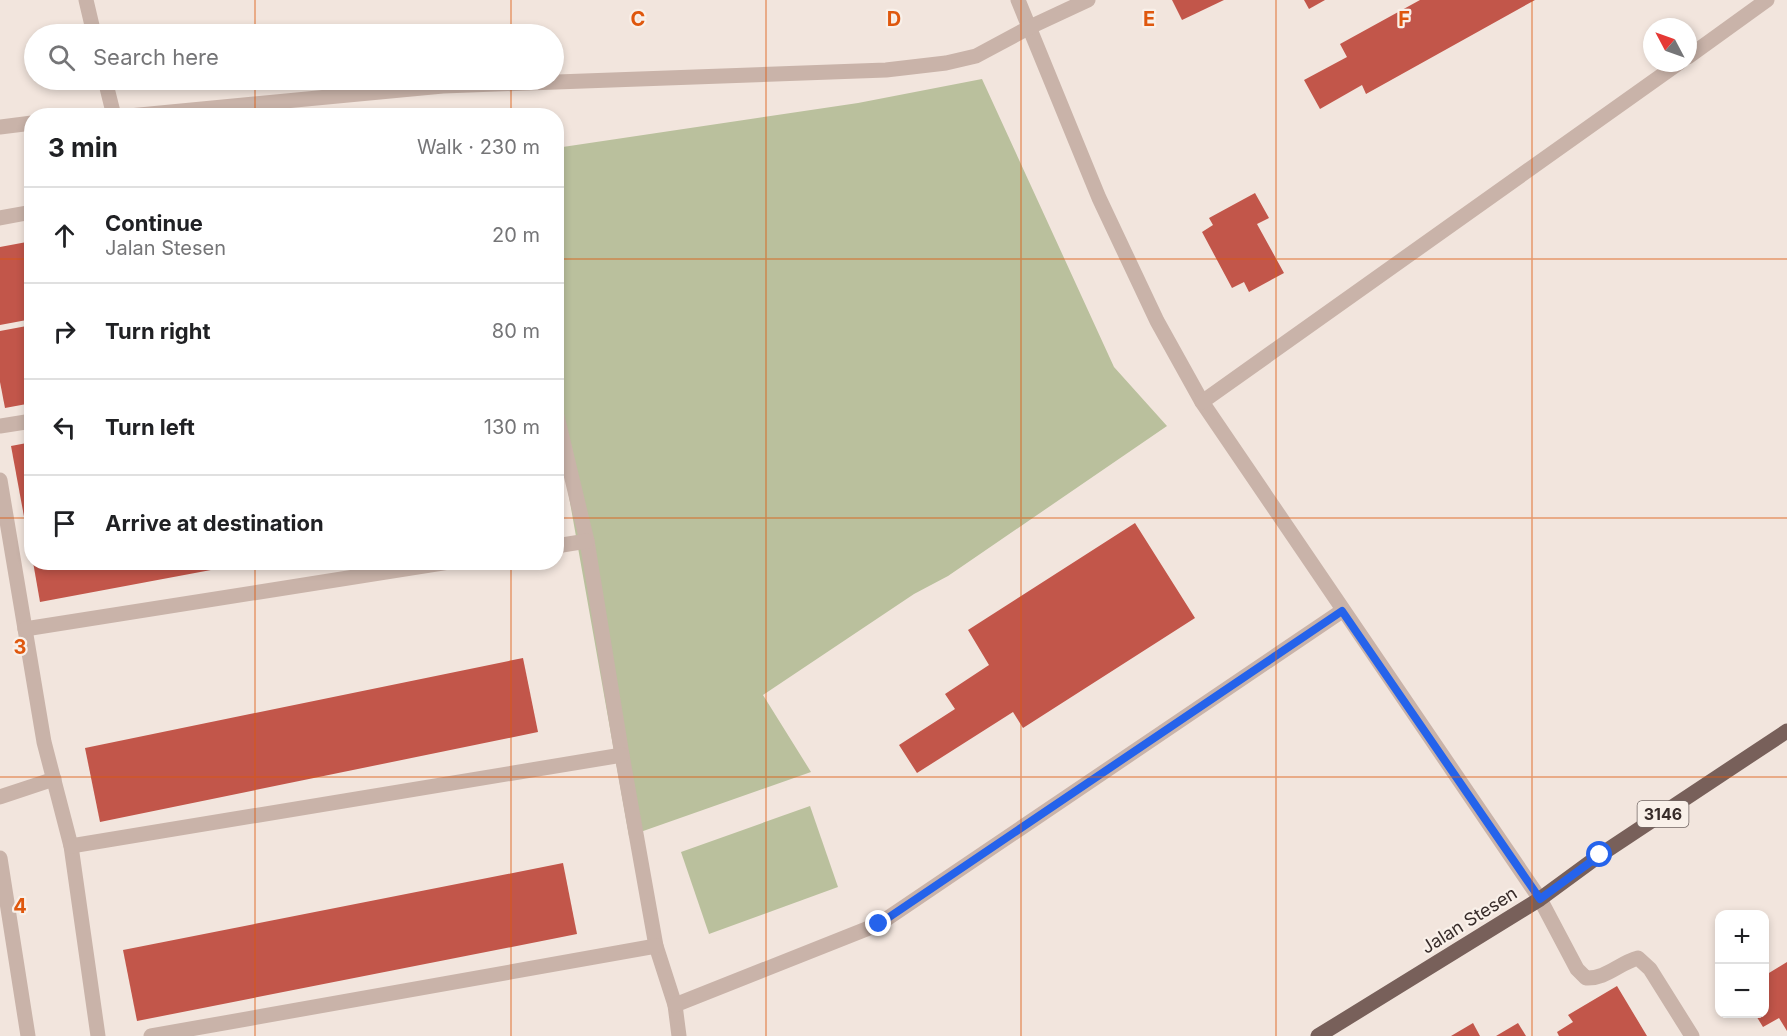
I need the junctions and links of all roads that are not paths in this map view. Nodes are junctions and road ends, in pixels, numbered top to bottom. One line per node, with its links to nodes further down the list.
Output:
1 (86, 0): 5 (street)
2 (1018, 0): 6 (street)
3 (1088, 0): 6 (street)
4 (1767, 0): 7 (street)
5 (92, 24)
6 (1030, 27): 9 (street); 18 (street)
7 (1697, 51)
8 (1666, 72): 18 (street)
9 (564, 82)
10 (108, 90): 12 (street)
11 (401, 90): 13 (street)
12 (112, 108)
13 (213, 108)
14 (24, 124): 15 (street)
15 (0, 127)
16 (24, 214): 17 (street)
17 (0, 218)
18 (1202, 402): 26 (street)
19 (24, 422): 20 (street)
20 (0, 426)
21 (564, 446): 23 (street)
22 (0, 480): 27 (street)
23 (586, 541): 24 (street); 29 (street)
24 (564, 545)
25 (398, 570): 27 (street)
26 (1342, 611): 34 (street); 36 (street)
27 (26, 629): 30 (street)
28 (1787, 731): 34 (main road, Jalan Stesen / 3146)
29 (622, 755): 32 (street); 35 (street)
30 (54, 779): 31 (street); 32 (street)
31 (0, 797)
32 (71, 846): 38 (street)
33 (0, 858): 37 (street)
34 (1540, 899): 41 (main road, Jalan Stesen / 3146); 42 (street)
35 (656, 946): 36 (street); 39 (street)
36 (675, 1005): 40 (street)
37 (28, 1036)
38 (98, 1036)
39 (151, 1036)
40 (679, 1036)
41 (1318, 1036)
42 (1692, 1036)

